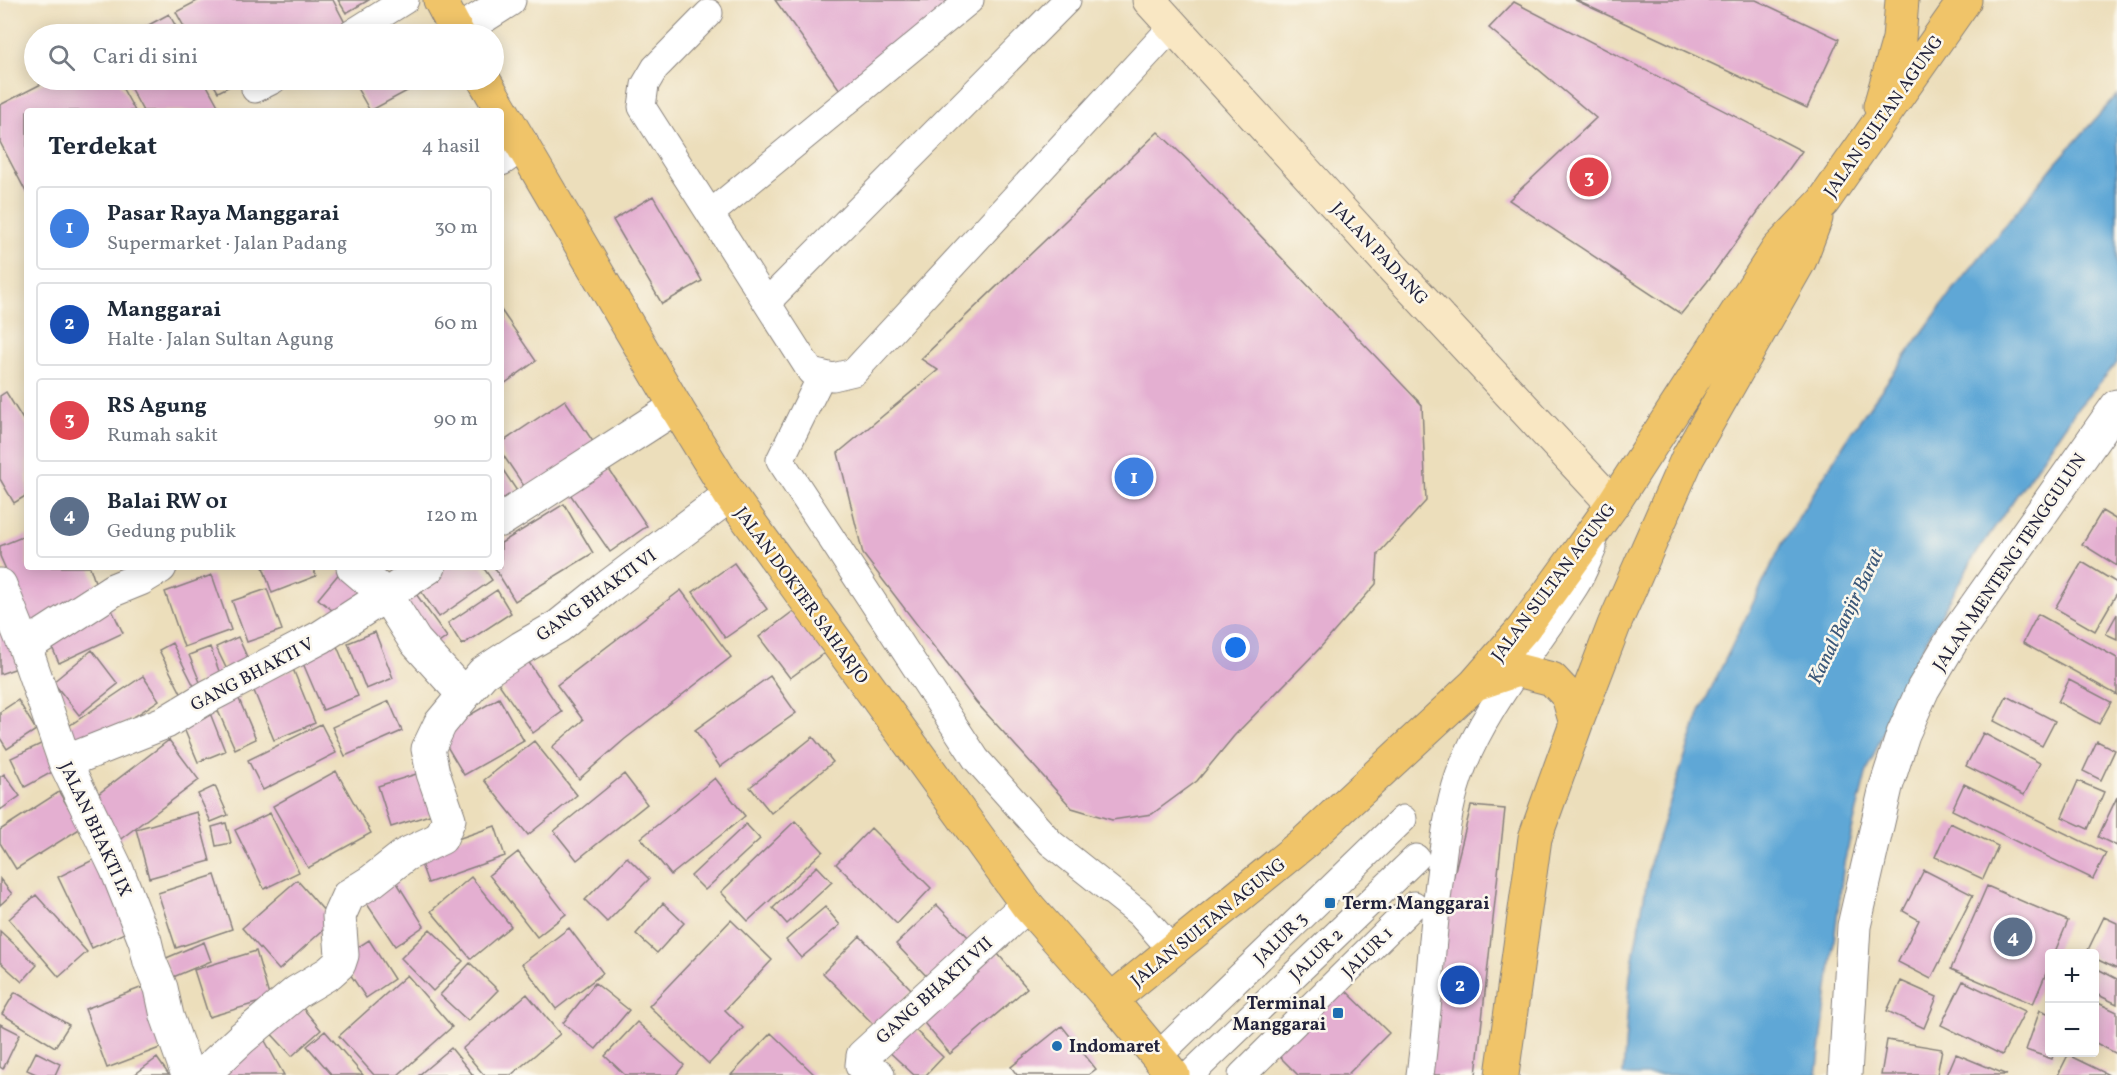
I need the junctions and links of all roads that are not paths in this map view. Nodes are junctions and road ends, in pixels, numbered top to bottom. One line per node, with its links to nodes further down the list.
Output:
1 (405, 0): 10 (lane)
2 (440, 0): 11 (main road)
3 (509, 0): 12 (street)
4 (970, 0): 20 (lane)
5 (1067, 0): 21 (lane)
6 (1149, 0): 13 (street, JALAN PADANG)
7 (1902, 0): 16 (main road)
8 (1965, 0): 16 (main road, JALAN SULTAN AGUNG)
9 (709, 13): 20 (lane)
10 (367, 24)
11 (453, 24)
12 (473, 24)
13 (1173, 26): 22 (lane); 26 (street, JALAN PADANG)
14 (488, 90): 15 (main road, JALAN DOKTER SAHARJO)
15 (495, 108)
16 (1873, 130): 19 (main road, JALAN SULTAN AGUNG)
17 (504, 131): 18 (main road, JALAN DOKTER SAHARJO)
18 (512, 152): 24 (main road, JALAN DOKTER SAHARJO)
19 (1822, 202): 26 (main road, JALAN SULTAN AGUNG); 37 (main road, JALAN SULTAN AGUNG)
20 (710, 214): 21 (lane)
21 (767, 302): 22 (lane)
22 (822, 375): 43 (lane)
23 (2117, 406): 53 (street, JALAN MENTENG TENGGULUN)
24 (676, 407): 25 (main road, JALAN DOKTER SAHARJO); 27 (street)
25 (730, 495): 36 (street, GANG BHAKTI VI); 41 (main road, JALAN DOKTER SAHARJO)
26 (1613, 504): 34 (lane); 35 (main road, JALAN SULTAN AGUNG)
27 (504, 518)
28 (155, 570): 33 (street)
29 (357, 570): 32 (street)
30 (424, 570): 32 (street, GANG BHAKTI V)
31 (0, 585): 33 (street, JALAN BHAKTI IX)
32 (386, 595): 36 (street); 38 (street, GANG BHAKTI V)
33 (25, 647): 38 (street, JALAN BHAKTI IX)
34 (1517, 670): 35 (main road); 37 (main road); 51 (lane)
35 (1474, 684): 43 (main road, JALAN SULTAN AGUNG)
36 (464, 695): 47 (street, GANG BHAKTI VI)
37 (1576, 724): 52 (main road, JALAN SULTAN AGUNG)
38 (65, 762): 46 (street, JALAN BHAKTI IX)
39 (1403, 819): 45 (lane, JALUR 3)
40 (1416, 858): 49 (lane, JALUR 2)
41 (1026, 905): 44 (main road, JALAN DOKTER SAHARJO); 48 (street, GANG BHAKTI VII)
42 (1414, 905): 50 (lane, JALUR 1)
43 (1173, 951): 44 (main road, JALAN SULTAN AGUNG)
44 (1111, 1000): 45 (main road, JALAN DOKTER SAHARJO)
45 (1165, 1066)
46 (188, 1075)
47 (199, 1075)
48 (878, 1075)
49 (1190, 1075)
50 (1242, 1075)
51 (1420, 1075)
52 (1502, 1075)
53 (1845, 1075)

